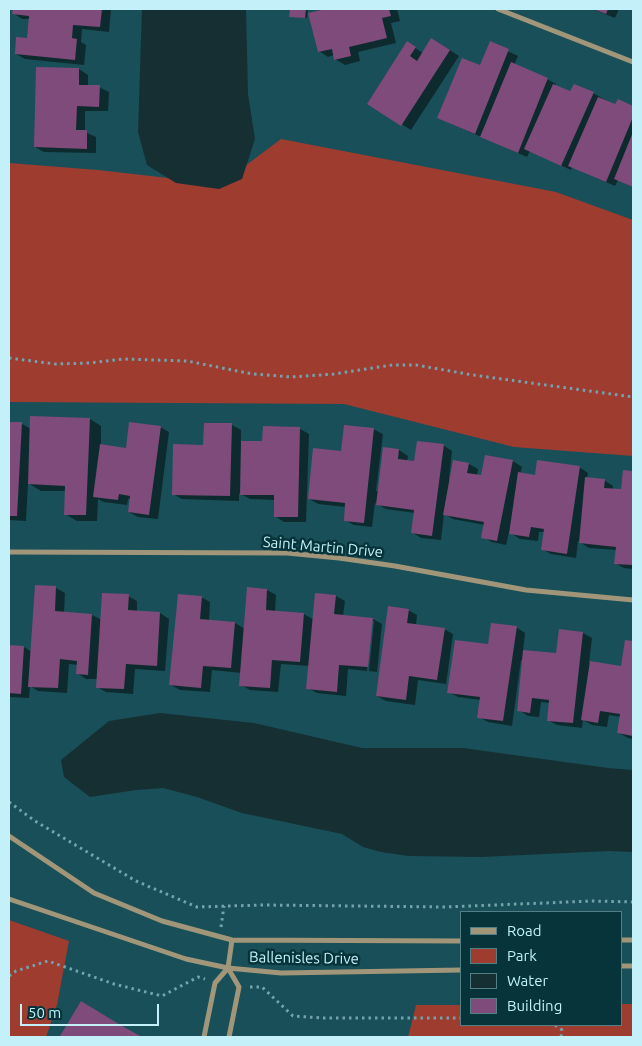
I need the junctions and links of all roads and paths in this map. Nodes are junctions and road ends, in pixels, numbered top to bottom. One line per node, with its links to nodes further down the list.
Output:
1 (498, 9): 2 (street)
2 (633, 62)
3 (9, 358): 4 (path)
4 (633, 397)
5 (9, 552): 6 (street, Saint Martin Drive)
6 (633, 600)
7 (9, 802): 11 (path)
8 (9, 836): 13 (street, Ballenisles Drive)
9 (9, 899): 15 (street, Ballenisles Drive)
10 (633, 902): 11 (path)
11 (224, 906): 12 (path)
12 (221, 927)
13 (232, 940): 14 (street, Ballenisles Drive); 15 (street)
14 (460, 941)
15 (228, 968): 16 (street, Ballenisles Drive); 18 (street); 19 (street)
16 (460, 970)
17 (556, 1026): 20 (path)
18 (204, 1037)
19 (229, 1037)
20 (561, 1037)

